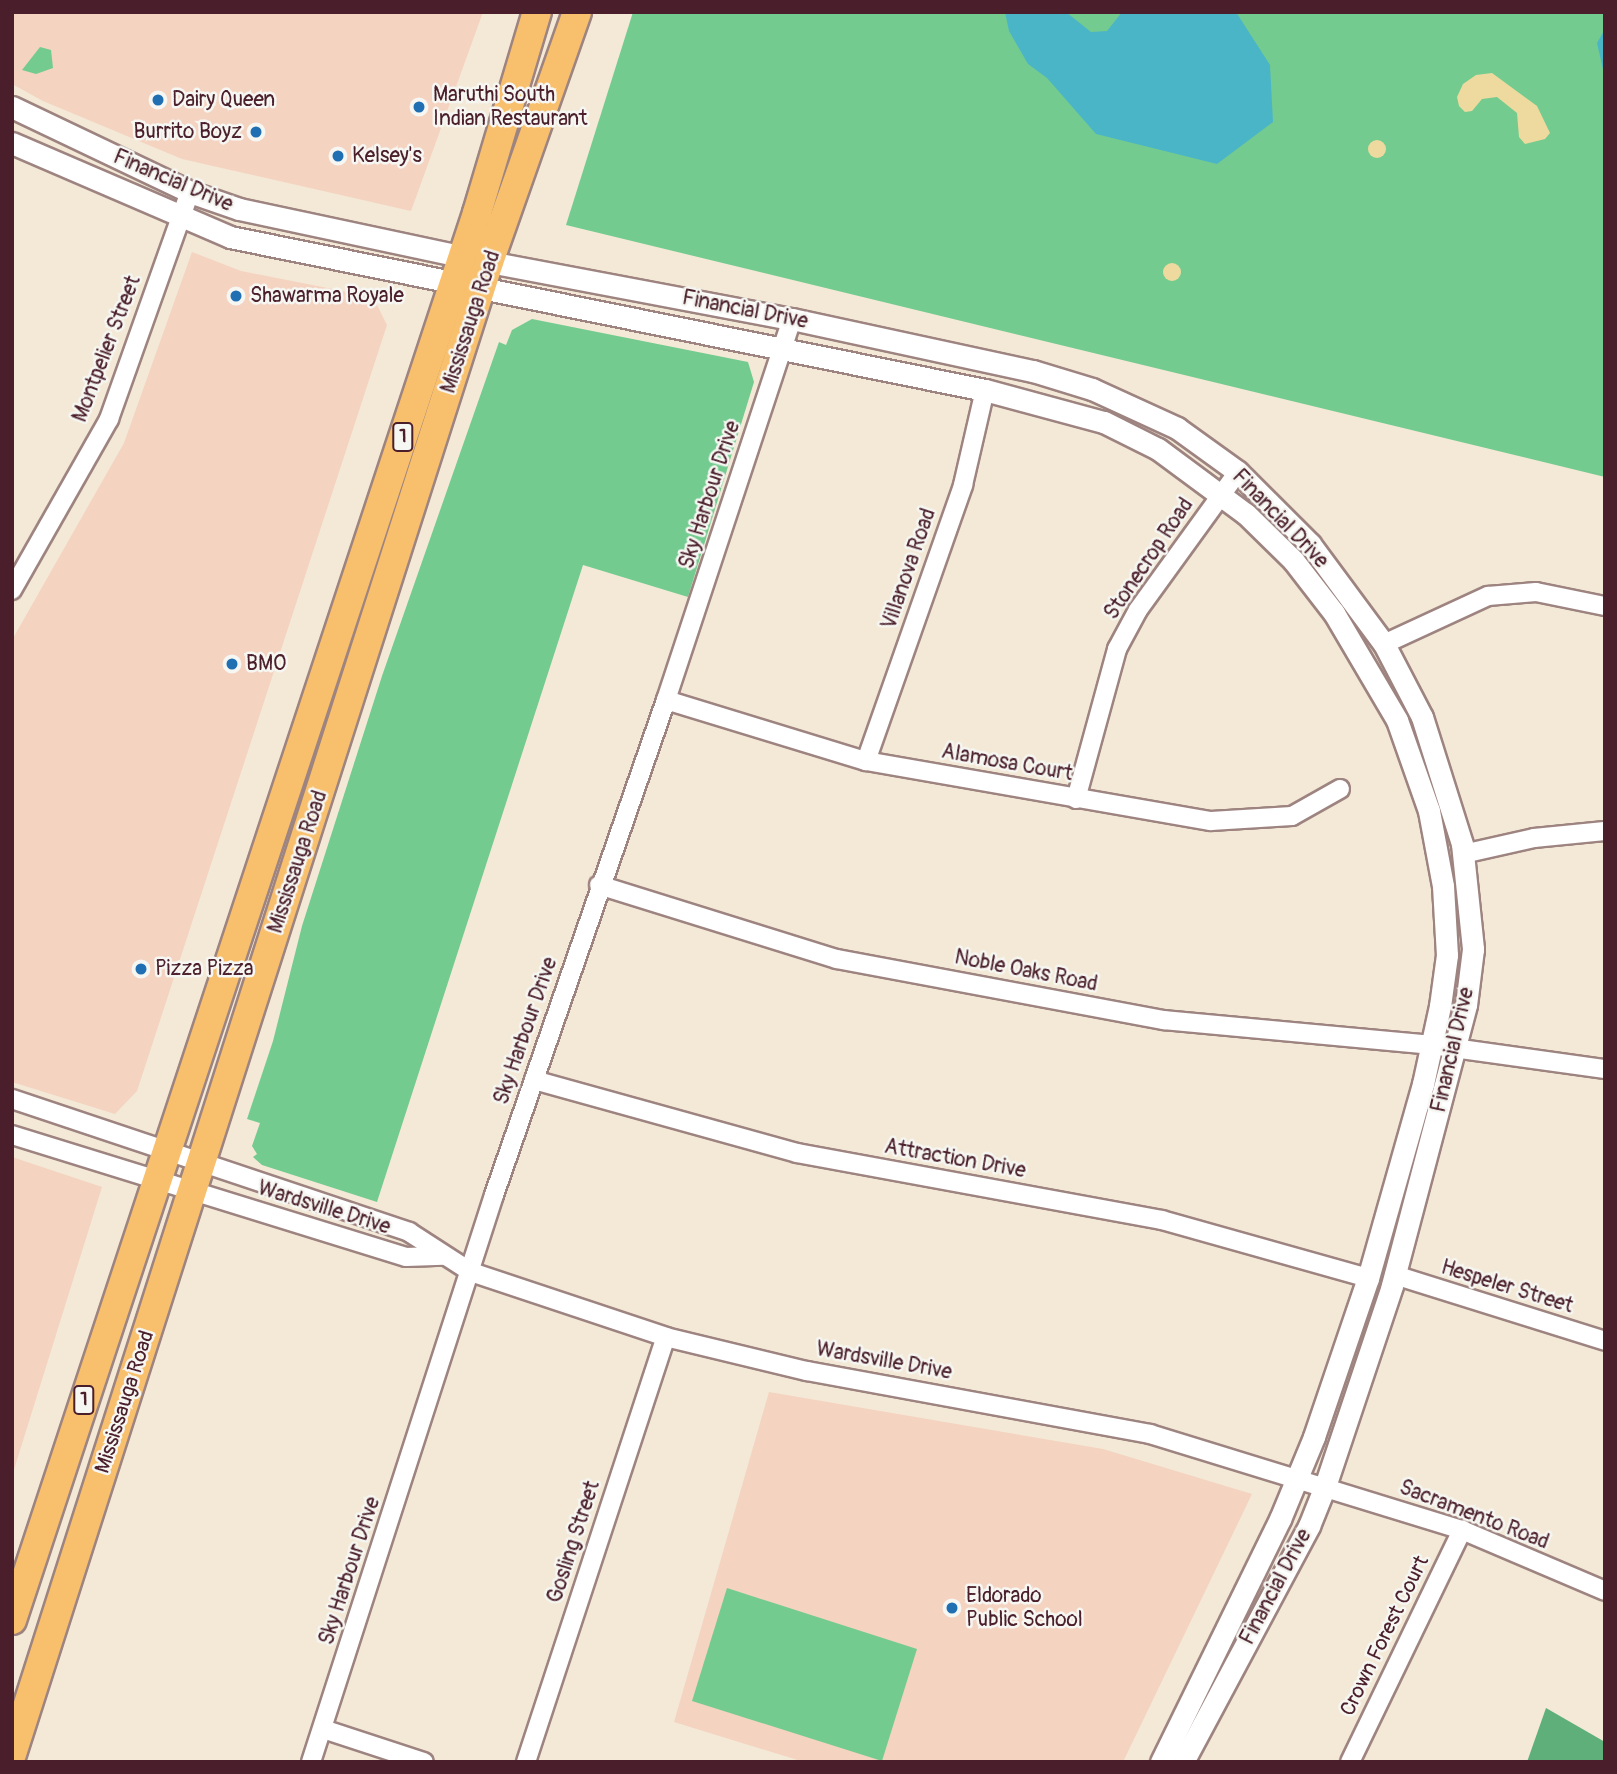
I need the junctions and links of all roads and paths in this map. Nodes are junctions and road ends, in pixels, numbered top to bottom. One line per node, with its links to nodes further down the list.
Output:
1 (537, 12): 7 (main road, Mississauga Road / 1)
2 (577, 12): 7 (main road, Mississauga Road / 1)
3 (12, 107): 5 (street, Financial Drive)
4 (12, 143): 6 (street, Financial Drive)
5 (191, 192): 6 (street, Montpelier Street); 7 (street, Financial Drive)
6 (180, 218): 7 (street, Financial Drive); 13 (street, Montpelier Street)
7 (472, 271): 8 (street, Financial Drive); 9 (street, Financial Drive); 29 (main road, Mississauga Road / 1); 30 (main road, Mississauga Road / 1)
8 (792, 318): 9 (street, Sky Harbour Drive); 11 (street, Financial Drive)
9 (782, 349): 10 (street, Financial Drive); 16 (street, Sky Harbour Drive)
10 (985, 390): 12 (street, Financial Drive); 17 (street, Villanova Road)
11 (1238, 472): 12 (street, Stonecrop Road); 15 (street, Financial Drive)
12 (1220, 495): 19 (street, Stonecrop Road); 23 (street, Financial Drive)
13 (12, 590)
14 (1605, 606): 15 (street)
15 (1384, 644): 21 (street, Financial Drive)
16 (666, 700): 17 (street, Alamosa Court); 22 (street, Sky Harbour Drive)
17 (866, 761): 19 (street, Alamosa Court)
18 (1340, 789): 19 (street, Alamosa Court)
19 (1076, 799)
20 (1605, 831): 21 (street)
21 (1463, 854): 24 (street, Financial Drive)
22 (599, 885): 23 (street, Noble Oaks Road); 26 (street, Sky Harbour Drive)
23 (1432, 1045): 24 (street, Noble Oaks Road); 36 (street, Financial Drive)
24 (1455, 1049): 25 (street, Noble Oaks Road); 35 (street, Financial Drive)
25 (1605, 1069)
26 (534, 1080): 34 (street, Sky Harbour Drive); 36 (street, Attraction Drive)
27 (12, 1099): 29 (street, Wardsville Drive)
28 (12, 1135): 31 (street, Wardsville Drive)
29 (167, 1149): 30 (street, Wardsville Drive); 31 (main road, Mississauga Road / 1)
30 (203, 1163): 32 (main road, Mississauga Road / 1); 33 (street, Wardsville Drive)
31 (156, 1180): 32 (street, Wardsville Drive); 43 (main road, Mississauga Road / 1)
32 (193, 1192): 33 (street, Wardsville Drive); 45 (main road, Mississauga Road / 1)
33 (443, 1256): 34 (street, Wardsville Drive)
34 (471, 1272): 37 (street, Wardsville Drive); 44 (street, Sky Harbour Drive)
35 (1395, 1275): 38 (street, Hespeler Street); 40 (street, Financial Drive)
36 (1368, 1278): 39 (street, Financial Drive)
37 (666, 1337): 39 (street, Wardsville Drive); 48 (street, Gosling Street)
38 (1605, 1341)
39 (1298, 1477): 40 (street, Wardsville Drive); 49 (street, Financial Drive)
40 (1325, 1486): 41 (street, Sacramento Road); 50 (street, Financial Drive)
41 (1462, 1530): 42 (street, Sacramento Road); 51 (street, Crown Forest Court)
42 (1605, 1591)
43 (12, 1620)
44 (323, 1729): 46 (street, Sky Harbour Drive); 47 (street)
45 (12, 1754)
46 (312, 1762)
47 (424, 1762)
48 (526, 1762)
49 (1161, 1762)
50 (1183, 1762)
51 (1350, 1762)

